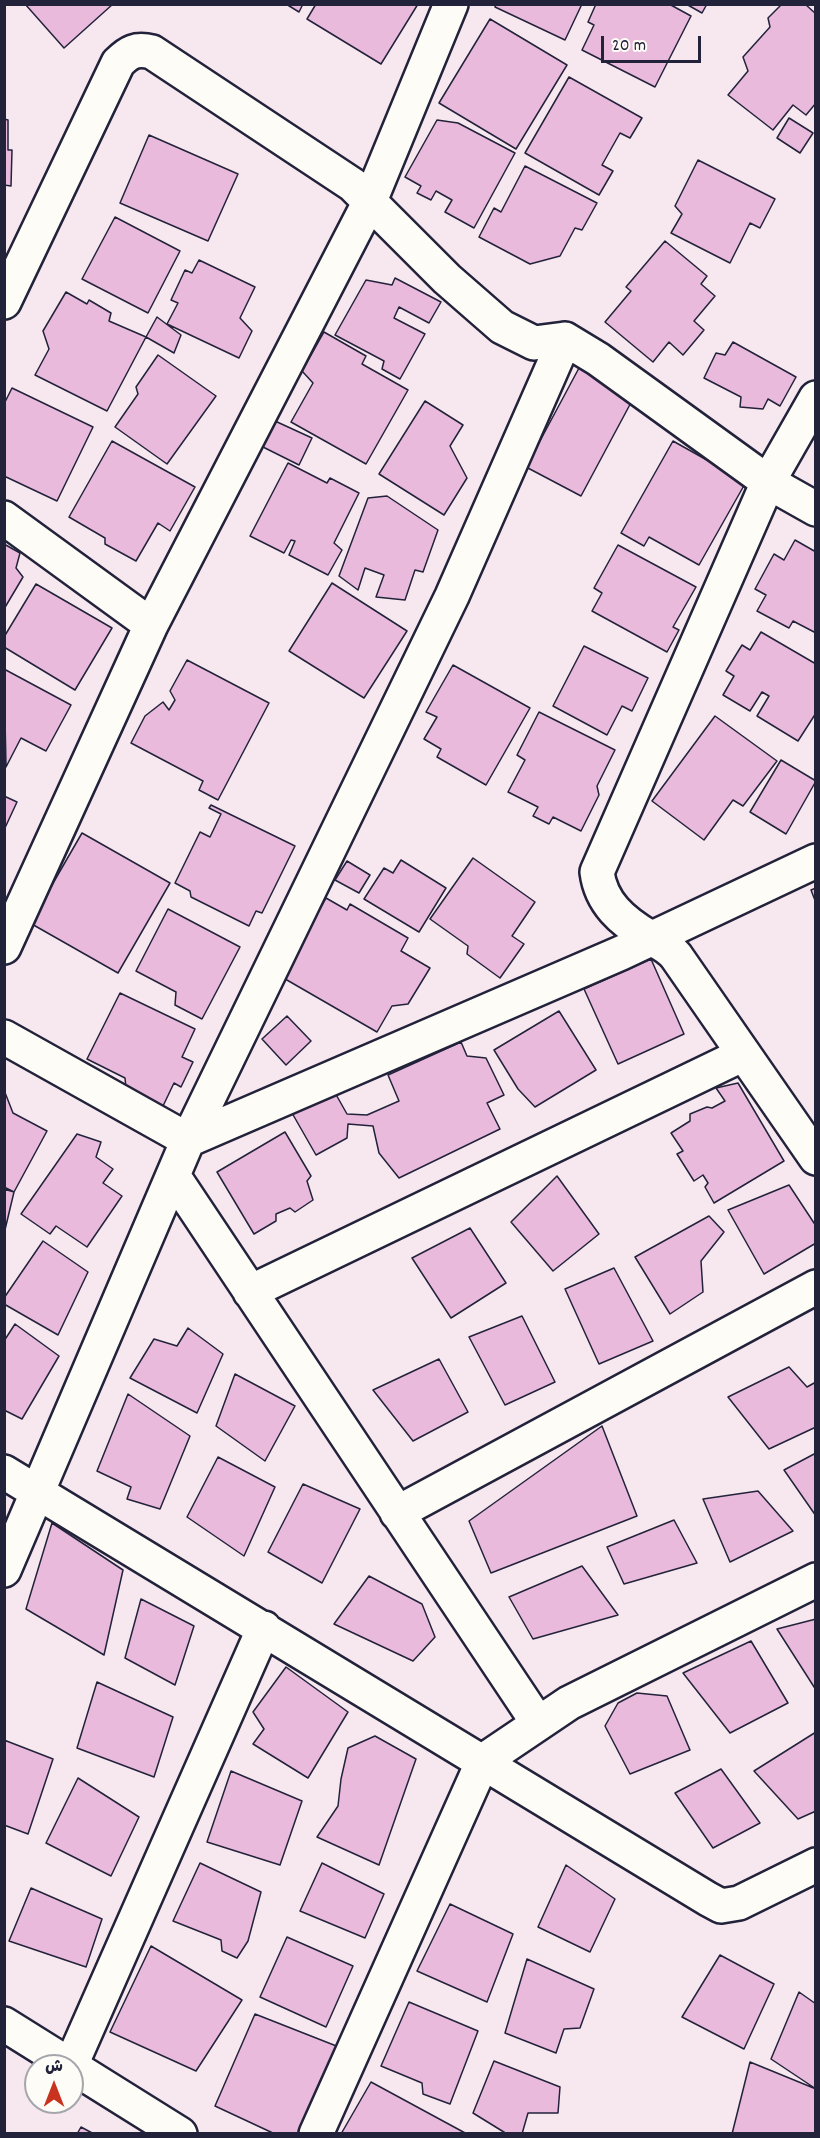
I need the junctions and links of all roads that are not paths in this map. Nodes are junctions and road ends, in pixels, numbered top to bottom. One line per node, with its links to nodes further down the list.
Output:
1 (451, 4): 2 (street)
2 (370, 201): 3 (street); 4 (street); 9 (street)
3 (5, 301)
4 (565, 339): 6 (street); 15 (street)
5 (816, 398): 6 (street)
6 (768, 482): 7 (street); 11 (street)
7 (816, 509)
8 (4, 518): 9 (street)
9 (151, 625): 12 (street)
10 (816, 861): 11 (street)
11 (651, 938): 14 (street); 15 (street)
12 (4, 947)
13 (4, 1037): 15 (street)
14 (744, 1054): 16 (street); 19 (street)
15 (188, 1140): 17 (street)
16 (816, 1158)
17 (174, 1177): 19 (street); 21 (street)
18 (816, 1287): 22 (street)
19 (250, 1292): 22 (street)
20 (4, 1472): 21 (street)
21 (37, 1492): 23 (street); 25 (street)
22 (397, 1513): 26 (street)
23 (4, 1570)
24 (816, 1580): 26 (street)
25 (264, 1628): 27 (street); 31 (street)
26 (538, 1723): 27 (street)
27 (483, 1761): 28 (street); 34 (street)
28 (816, 1865)
29 (4, 2024): 30 (street)
30 (53, 2054)
31 (76, 2054)
32 (84, 2073): 33 (street)
33 (180, 2133)
34 (316, 2133)

